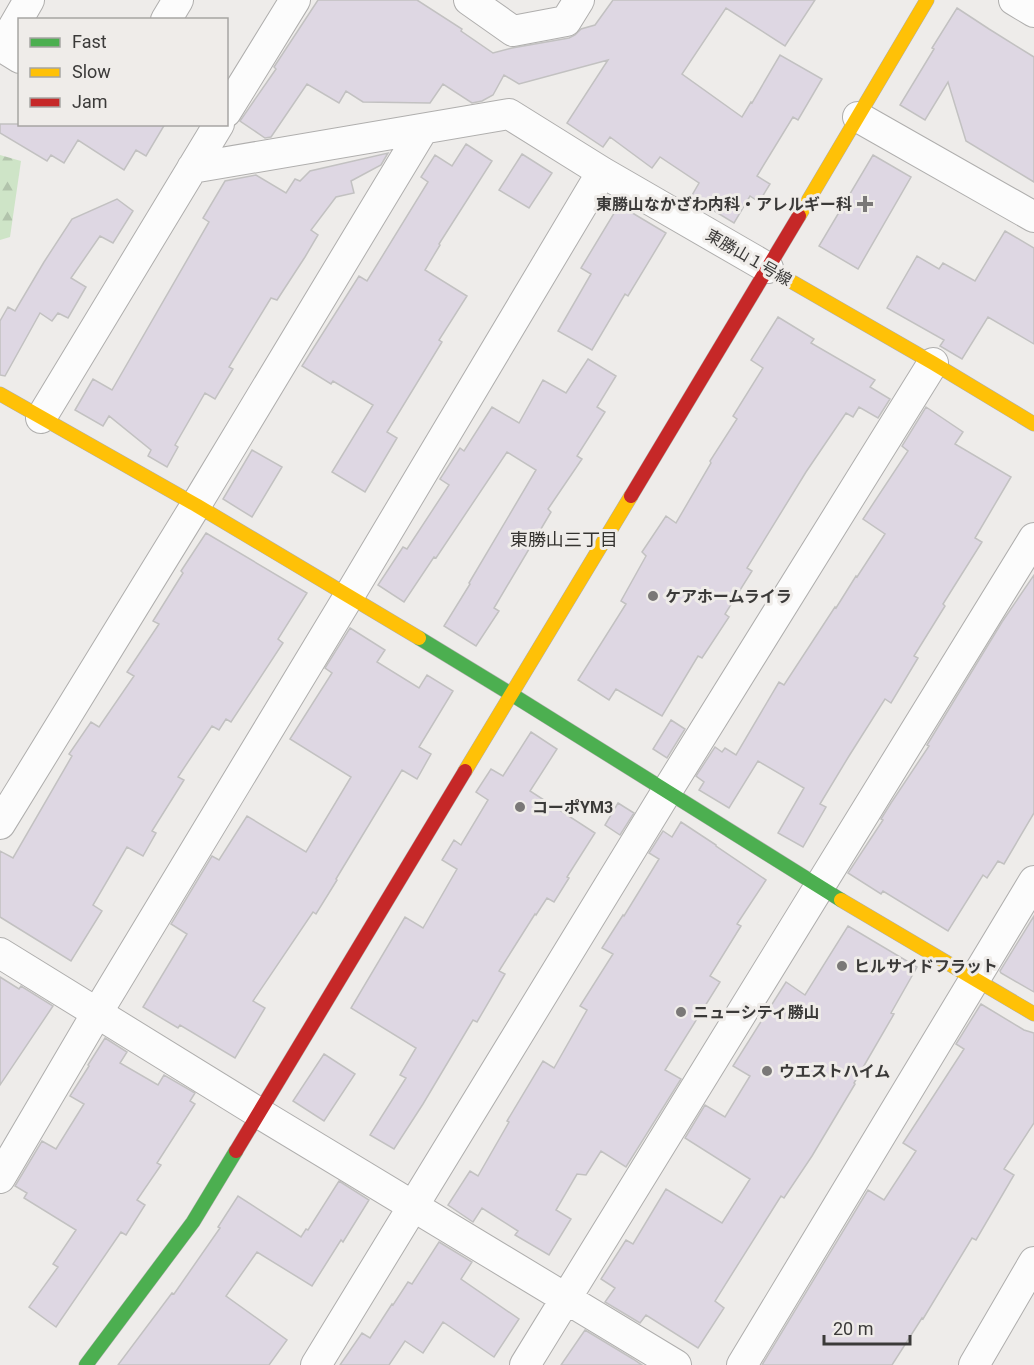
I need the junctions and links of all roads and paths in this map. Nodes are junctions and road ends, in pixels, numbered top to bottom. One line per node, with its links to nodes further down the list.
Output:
1 (29, 0): 9 (street)
2 (178, 0): 10 (street)
3 (296, 0): 13 (street)
4 (469, 0): 5 (street)
5 (579, 0)
6 (927, 0): 14 (street)
7 (1014, 0): 8 (street)
8 (1034, 12)
9 (19, 18)
10 (167, 18)
11 (18, 19): 12 (street)
12 (18, 57)
13 (228, 109)
14 (858, 117): 19 (street); 20 (street)
15 (218, 126): 17 (street)
16 (423, 129): 17 (street, 東勝山１号線); 18 (street, 東勝山１号線); 25 (street)
17 (192, 168): 23 (street)
18 (602, 172): 20 (street, 東勝山１号線); 27 (street)
19 (1034, 217)
20 (768, 268): 21 (street, 東勝山１号線); 28 (street)
21 (933, 363): 24 (street, 東勝山１号線); 29 (street)
22 (0, 394): 23 (street)
23 (41, 418): 25 (street)
24 (1034, 424)
25 (196, 505): 27 (street); 30 (street)
26 (1034, 538): 32 (street)
27 (349, 596): 28 (street); 35 (street)
28 (511, 694): 29 (street); 37 (street)
29 (667, 791): 32 (street); 39 (street)
30 (0, 824)
31 (1034, 882): 34 (street)
32 (819, 887): 34 (street); 41 (street)
33 (0, 953): 35 (street)
34 (974, 980): 36 (street); 46 (street)
35 (97, 1013): 37 (street); 38 (street)
36 (1034, 1014)
37 (259, 1113): 39 (street); 42 (street)
38 (0, 1178)
39 (413, 1207): 41 (street); 43 (street)
40 (1034, 1262): 47 (street)
41 (566, 1299): 44 (street); 45 (street)
42 (86, 1365)
43 (316, 1365)
44 (525, 1365)
45 (676, 1365)
46 (742, 1365)
47 (974, 1365)

